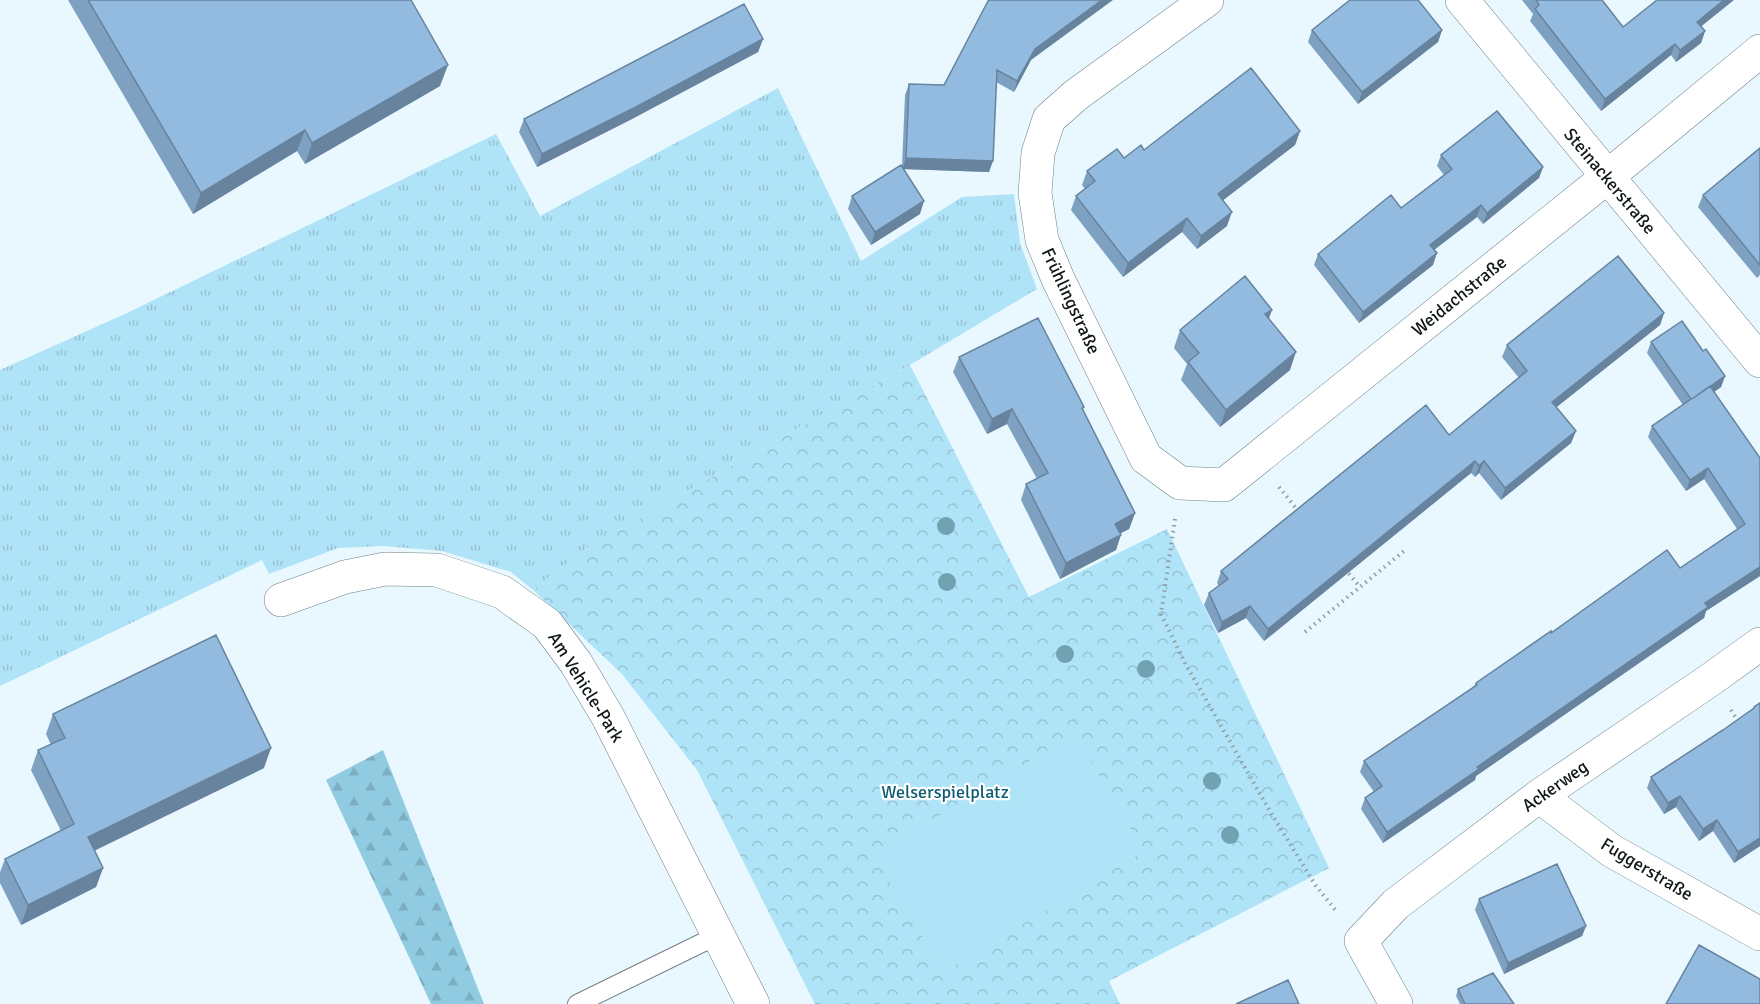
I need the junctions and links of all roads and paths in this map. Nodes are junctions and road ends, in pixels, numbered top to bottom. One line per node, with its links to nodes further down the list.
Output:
1 (1207, 0): 7 (street, Frühlingstraße)
2 (1462, 0): 4 (street, Steinackerstraße)
3 (1760, 51): 4 (street, Weidachstraße)
4 (1607, 177): 5 (street, Steinackerstraße); 6 (street, Weidachstraße)
5 (1760, 361)
6 (1256, 459): 7 (street, Weidachstraße); 8 (path)
7 (1180, 483): 20 (path)
8 (1301, 514)
9 (1404, 551): 11 (path)
10 (1345, 568): 11 (path)
11 (1360, 587): 13 (path)
12 (281, 600): 19 (street, Am Vehicle-Park)
13 (1305, 632)
14 (1760, 644): 15 (street, Ackerweg)
15 (1710, 680): 16 (path); 17 (street, Ackerweg)
16 (1741, 726)
17 (1539, 796): 18 (street, Fuggerstraße); 20 (street, Ackerweg)
18 (1760, 934)
19 (718, 935): 21 (lane); 22 (street, Am Vehicle-Park)
20 (1361, 941): 23 (street)
21 (577, 1004)
22 (753, 1004)
23 (1396, 1004)

